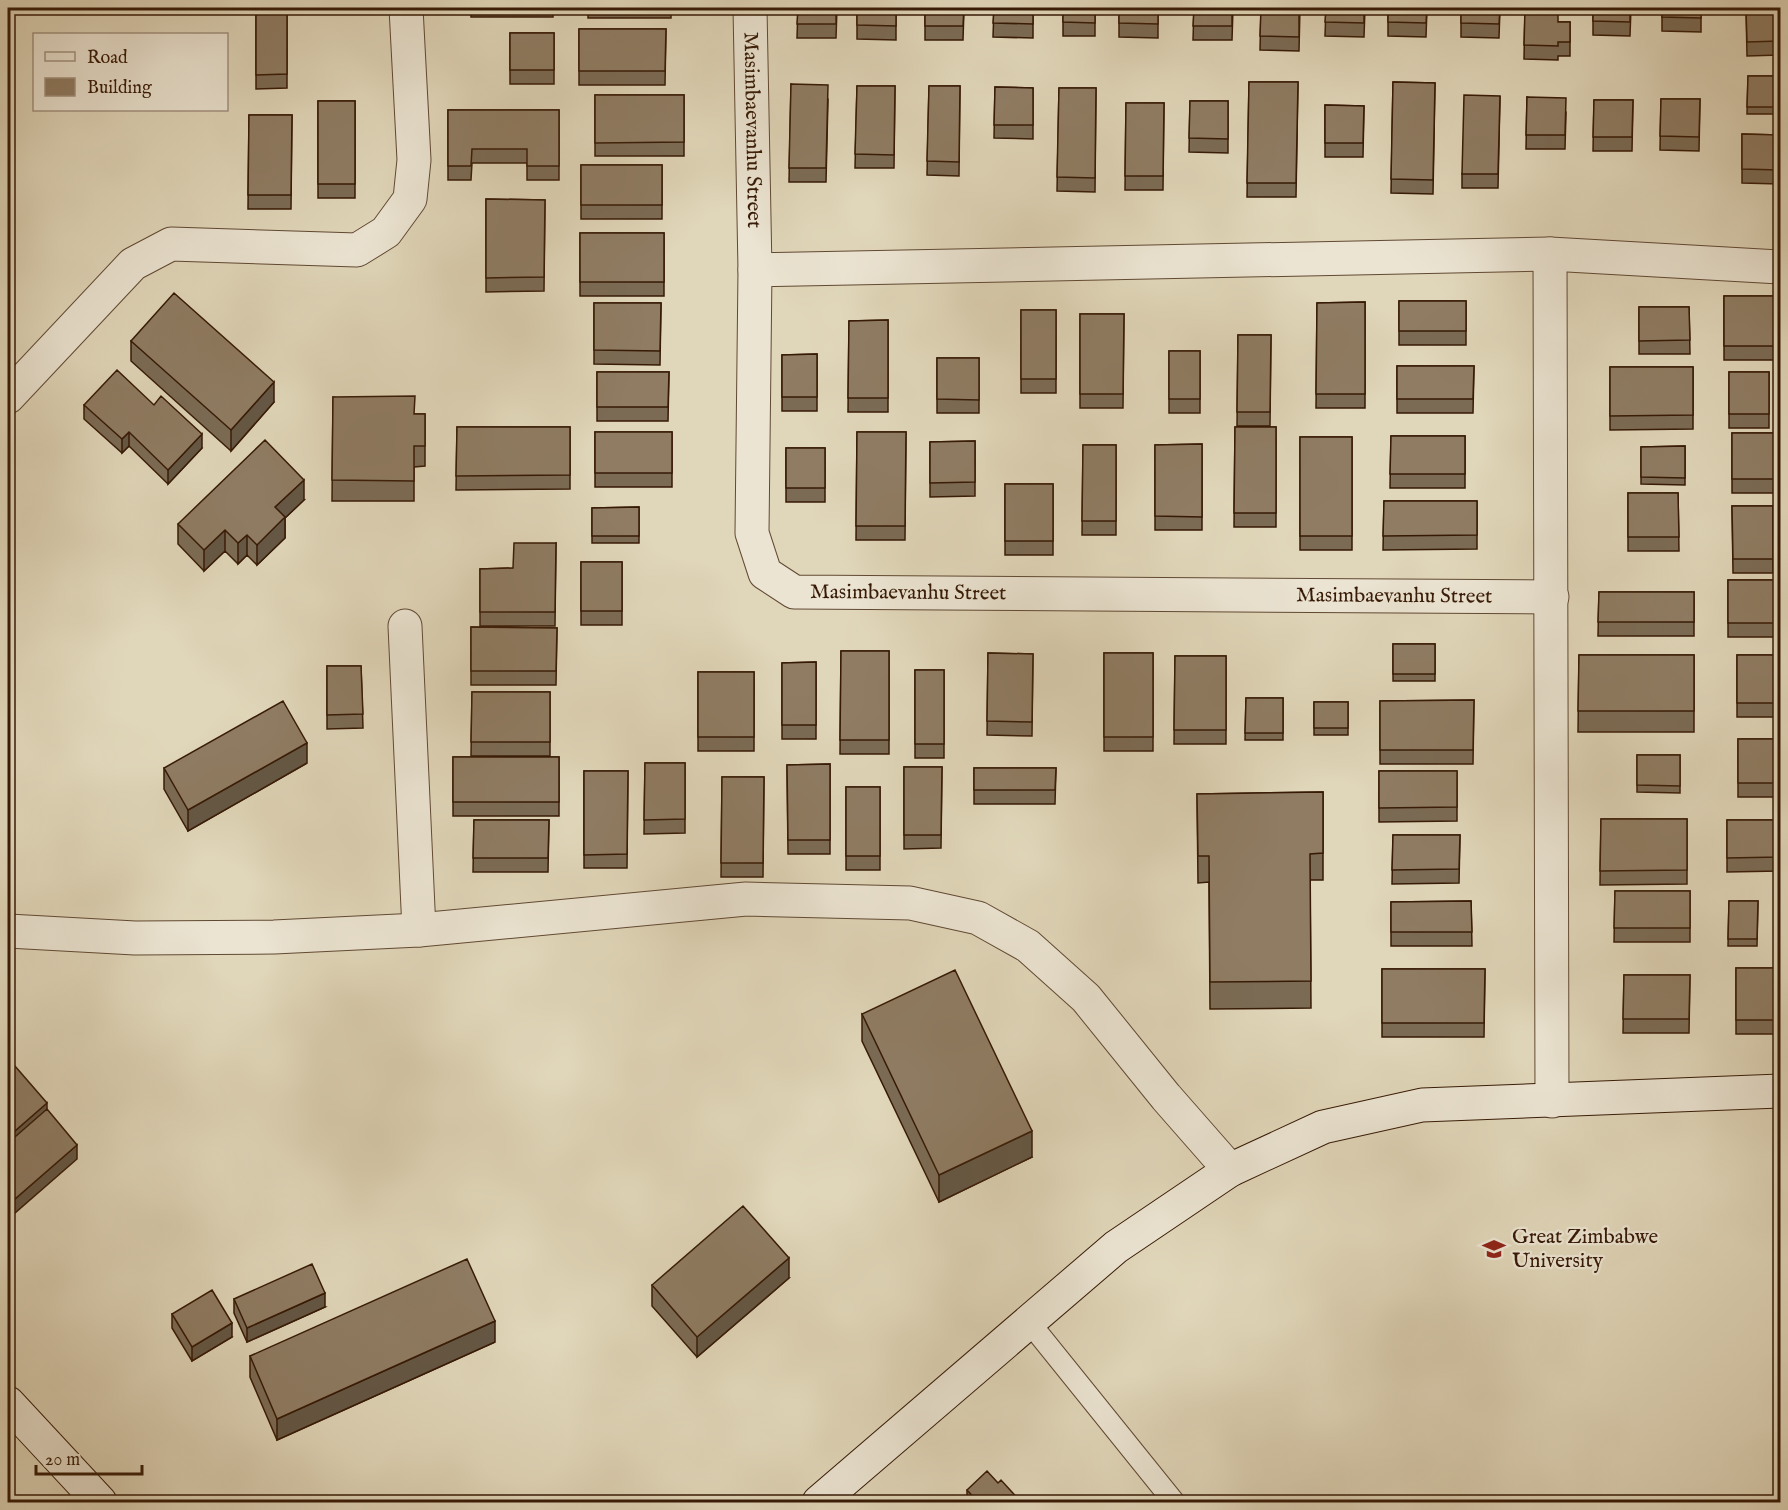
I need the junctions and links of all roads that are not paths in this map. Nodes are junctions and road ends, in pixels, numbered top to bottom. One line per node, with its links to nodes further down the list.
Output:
1 (406, 8): 6 (street)
2 (750, 8): 5 (street, Masimbaevanhu Street)
3 (1550, 254): 4 (street); 5 (street); 7 (street)
4 (1780, 267)
5 (755, 270): 7 (street, Masimbaevanhu Street)
6 (8, 397)
7 (1552, 597): 12 (street)
8 (405, 626): 9 (street)
9 (419, 930): 10 (street); 13 (street)
10 (8, 931)
11 (1780, 1091): 12 (street)
12 (1552, 1101): 13 (street)
13 (1230, 1170): 14 (street)
14 (1029, 1322): 17 (street); 18 (lane)
15 (8, 1402): 16 (street)
16 (100, 1503)
17 (819, 1503)
18 (1174, 1503)

